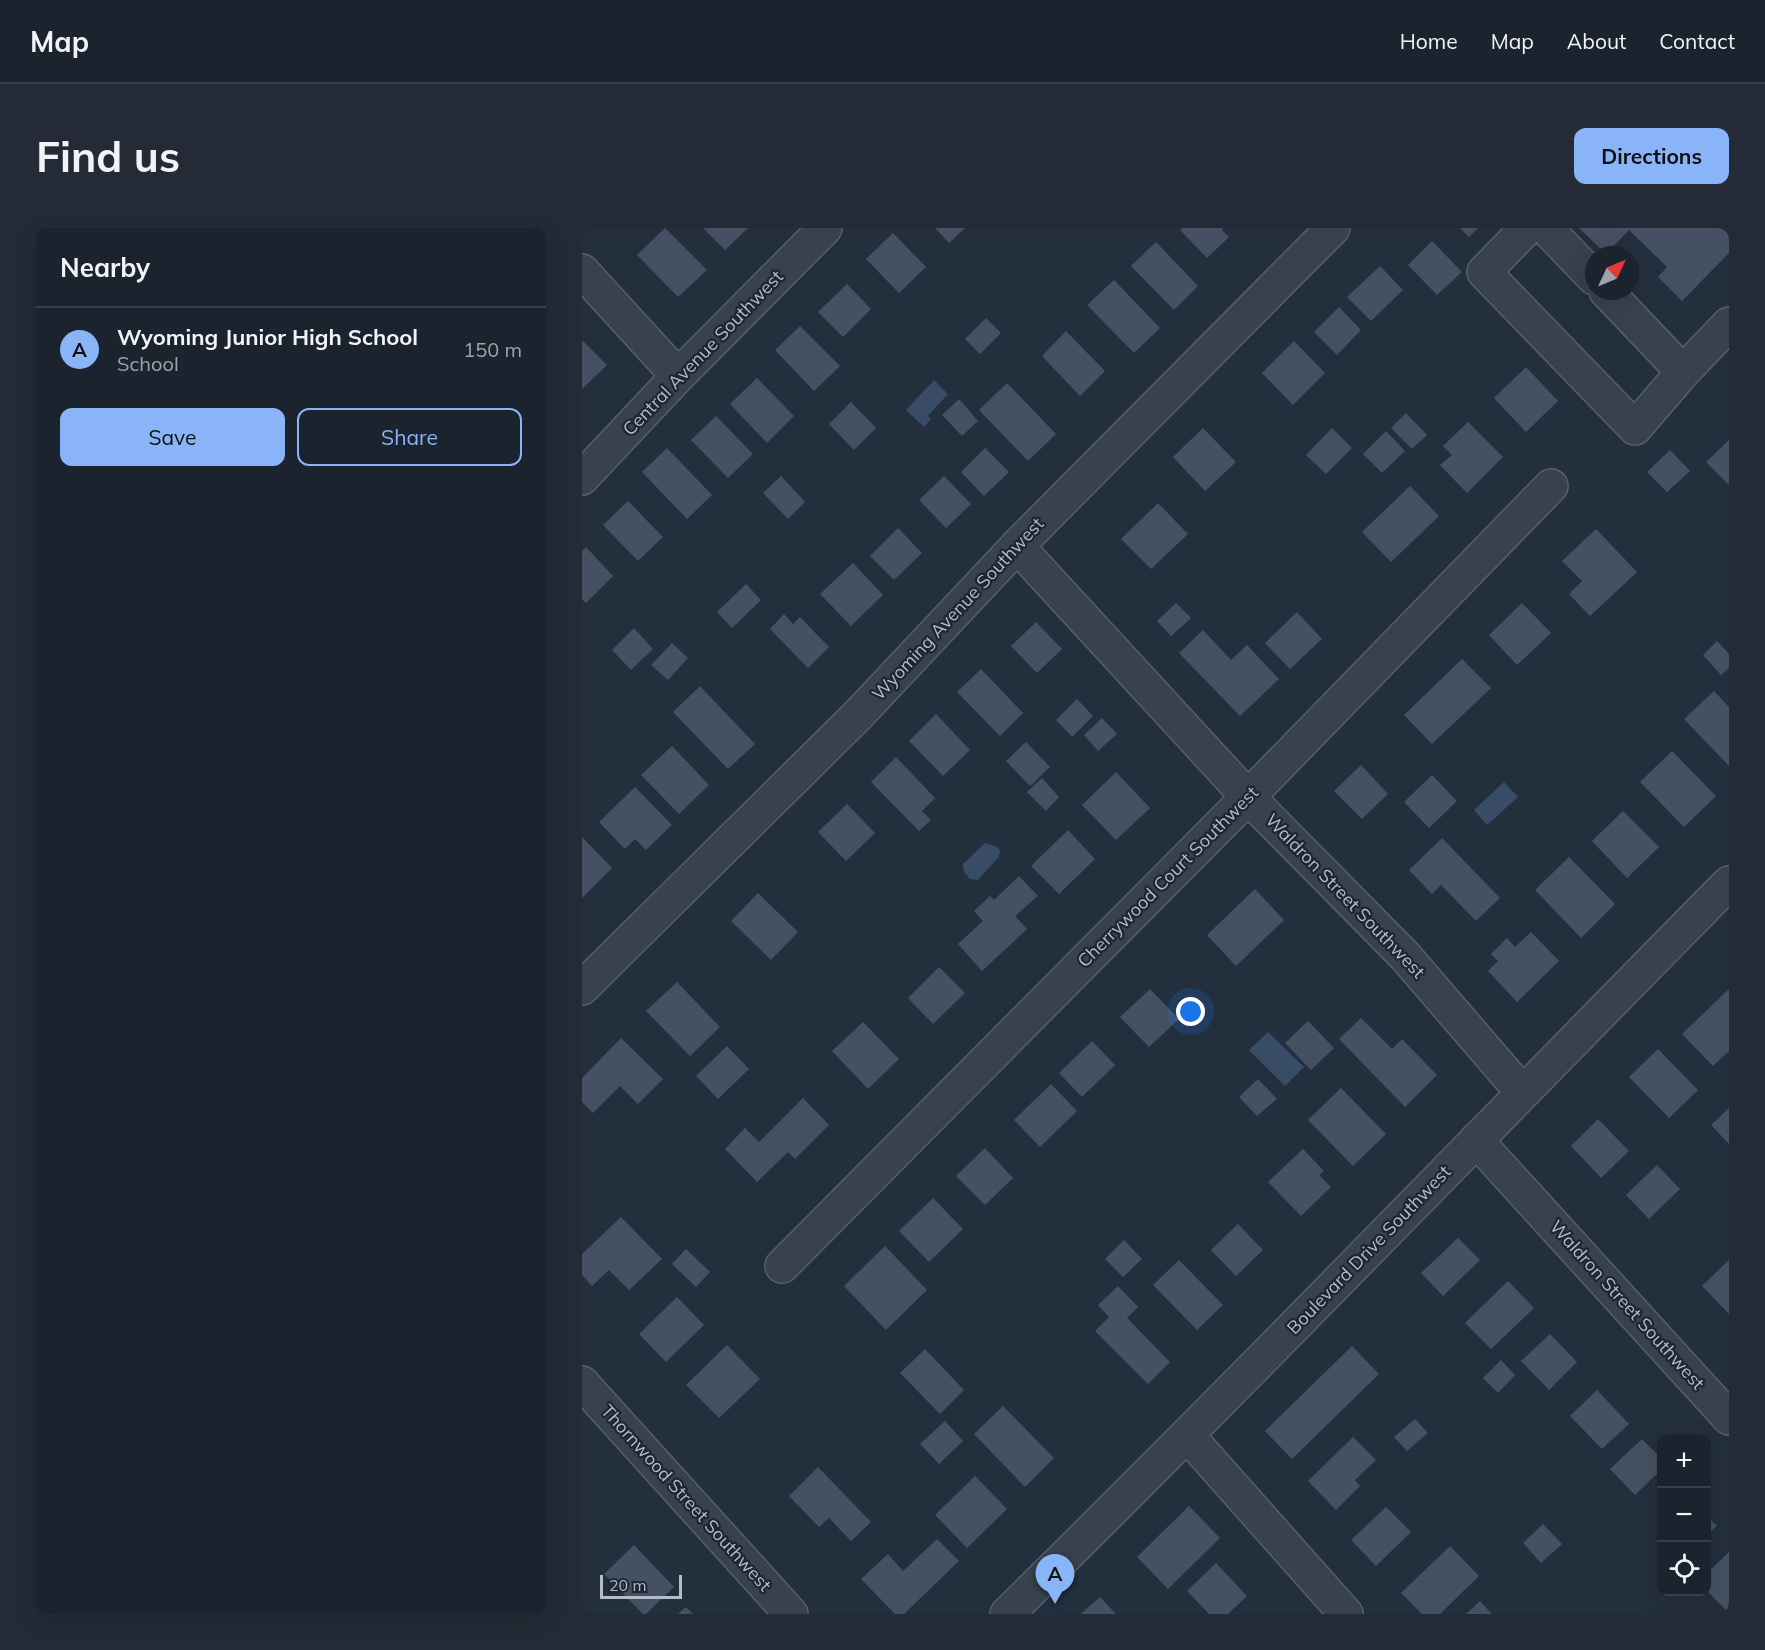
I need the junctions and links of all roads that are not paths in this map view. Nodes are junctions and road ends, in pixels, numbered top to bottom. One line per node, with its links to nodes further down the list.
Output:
1 (825, 228): 10 (street, Central Avenue Southwest)
2 (1333, 228): 13 (street, Wyoming Avenue Southwest)
3 (1527, 228): 9 (street)
4 (1546, 228): 5 (street)
5 (1585, 269)
6 (582, 271): 10 (street)
7 (1615, 300): 9 (street)
8 (1729, 324): 9 (street)
9 (1683, 372)
10 (678, 376): 11 (street, Central Avenue Southwest)
11 (582, 478)
12 (1551, 486): 14 (street, Cherrywood Court Southwest)
13 (1017, 546): 14 (street, Waldron Street Southwest); 16 (street, Wyoming Avenue Southwest)
14 (1248, 797): 17 (street, Waldron Street Southwest); 19 (street, Cherrywood Court Southwest)
15 (1729, 883): 17 (street, Boulevard Drive Southwest)
16 (582, 988)
17 (1522, 1092): 18 (street, Boulevard Drive Southwest)
18 (1476, 1140): 21 (street, Waldron Street Southwest); 22 (street, Boulevard Drive Southwest)
19 (782, 1266)
20 (582, 1383): 24 (street, Thornwood Street Southwest)
21 (1729, 1418)
22 (1188, 1436): 23 (street, Boulevard Drive Southwest); 25 (street)
23 (1015, 1611)
24 (790, 1614)
25 (1346, 1614)

